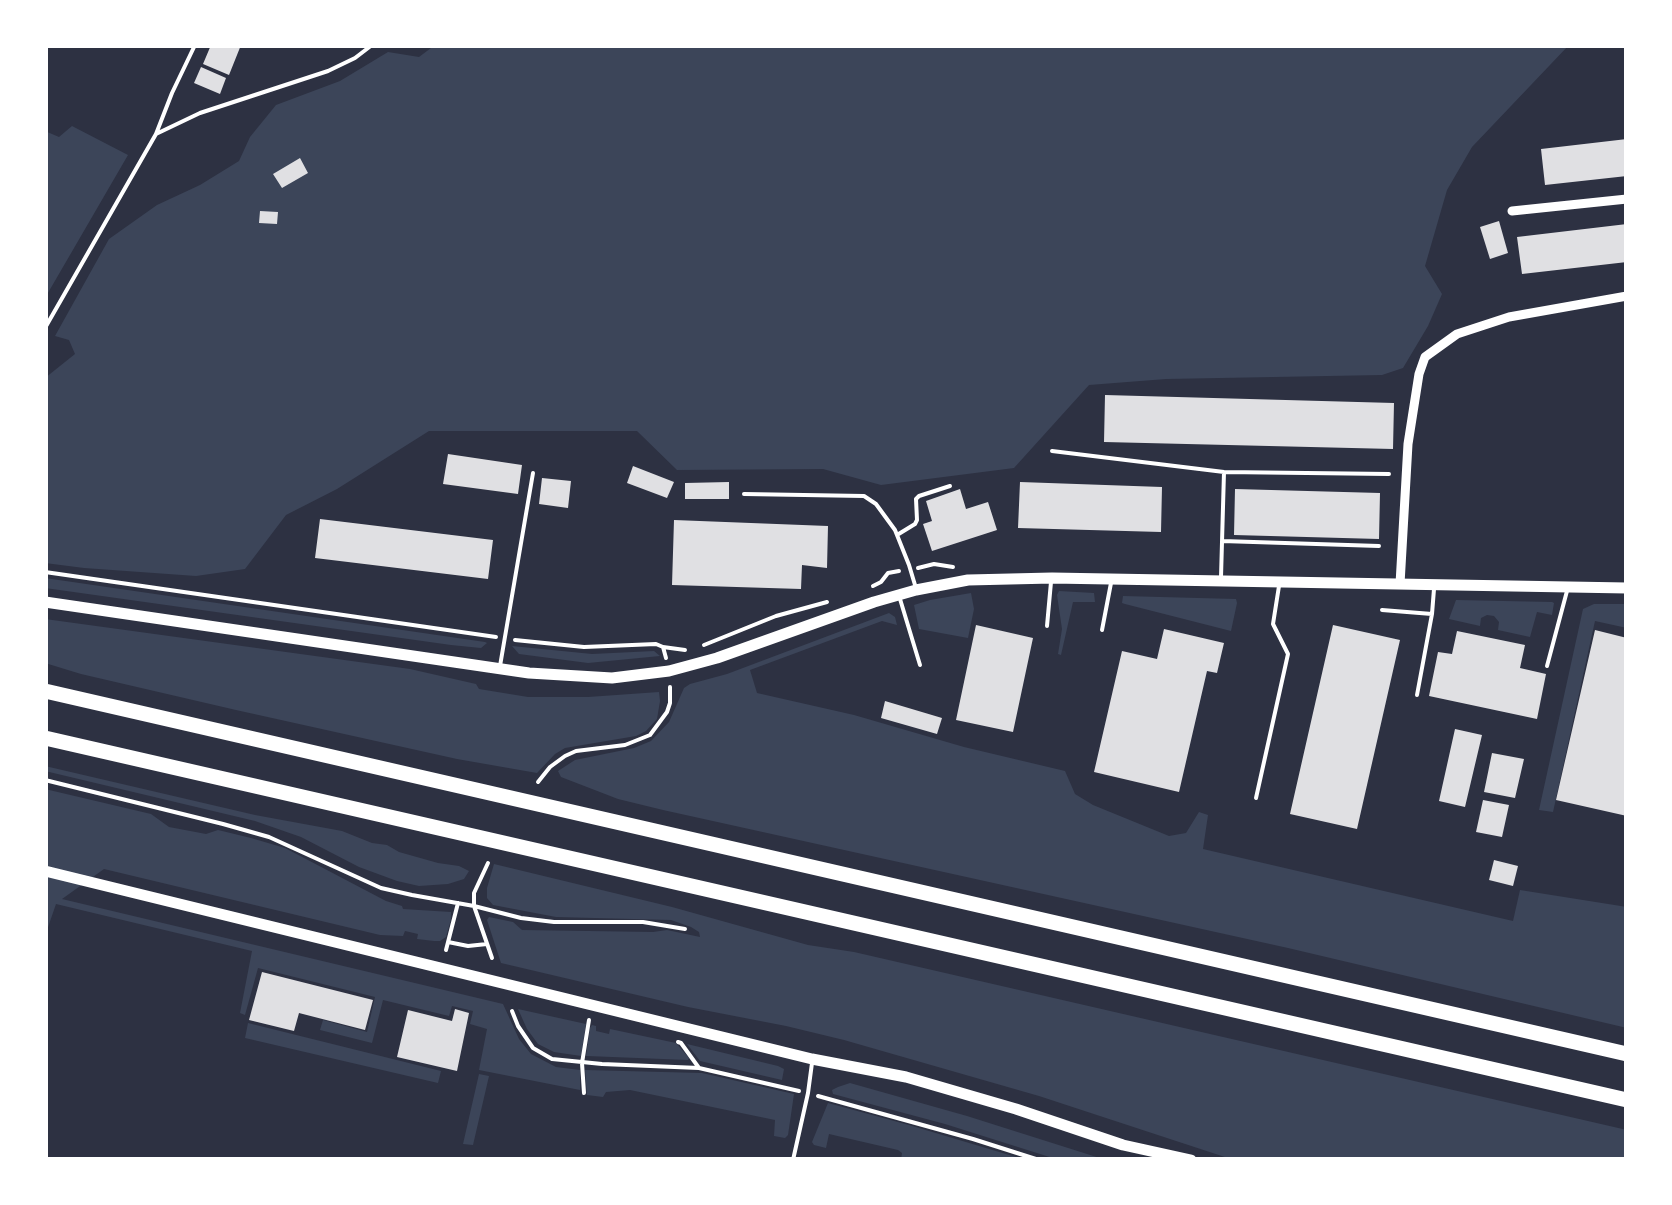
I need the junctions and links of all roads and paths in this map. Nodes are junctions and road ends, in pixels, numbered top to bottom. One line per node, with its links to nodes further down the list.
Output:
1 (195, 45): 3 (lane)
2 (372, 45): 3 (lane)
3 (156, 134): 7 (lane)
4 (1627, 199): 5 (street)
5 (1512, 211)
6 (1627, 296): 22 (street)
7 (45, 328)
8 (1052, 452): 9 (lane)
9 (1224, 472): 11 (lane); 15 (lane)
10 (533, 473): 33 (lane)
11 (1389, 474)
12 (950, 486): 14 (lane)
13 (744, 494): 14 (lane)
14 (897, 535): 26 (lane)
15 (1222, 541): 16 (lane); 20 (lane)
16 (1379, 546)
17 (45, 572): 33 (path)
18 (1052, 578): 19 (street); 26 (street); 31 (lane)
19 (1111, 579): 20 (street); 32 (lane)
20 (1222, 580): 21 (street)
21 (1279, 582): 22 (street); 43 (lane)
22 (1400, 584): 23 (street)
23 (1434, 584): 24 (street); 30 (lane)
24 (1569, 587): 25 (street); 35 (lane)
25 (1627, 588)
26 (916, 590): 27 (street)
27 (899, 594): 34 (lane); 37 (street)
28 (45, 602): 36 (street)
29 (1382, 610): 30 (lane)
30 (1432, 614): 39 (lane)
31 (1047, 626)
32 (1102, 630)
33 (505, 638): 36 (lane); 37 (path)
34 (920, 666)
35 (1546, 666)
36 (500, 668): 37 (street)
37 (668, 671): 42 (path)
38 (45, 692): 56 (highway)
39 (1418, 696)
40 (45, 738): 62 (highway)
41 (45, 780): 46 (path)
42 (538, 782)
43 (1256, 798)
44 (488, 863): 47 (path)
45 (45, 871): 57 (street)
46 (458, 903): 47 (path); 49 (path)
47 (474, 906): 48 (path); 50 (path)
48 (685, 929)
49 (448, 942): 50 (path); 51 (path)
50 (487, 944): 52 (path)
51 (446, 950)
52 (492, 958)
53 (512, 1011): 58 (path)
54 (590, 1020): 58 (path)
55 (664, 1038): 59 (path)
56 (1627, 1054)
57 (812, 1059): 61 (lane); 63 (street)
58 (582, 1063): 59 (path); 60 (path)
59 (699, 1068): 61 (path)
60 (584, 1093)
61 (808, 1093): 64 (lane); 65 (path)
62 (1627, 1100)
63 (1124, 1145): 66 (street); 67 (street)
64 (792, 1160)
65 (1039, 1160)
66 (1154, 1160)
67 (1191, 1160)

